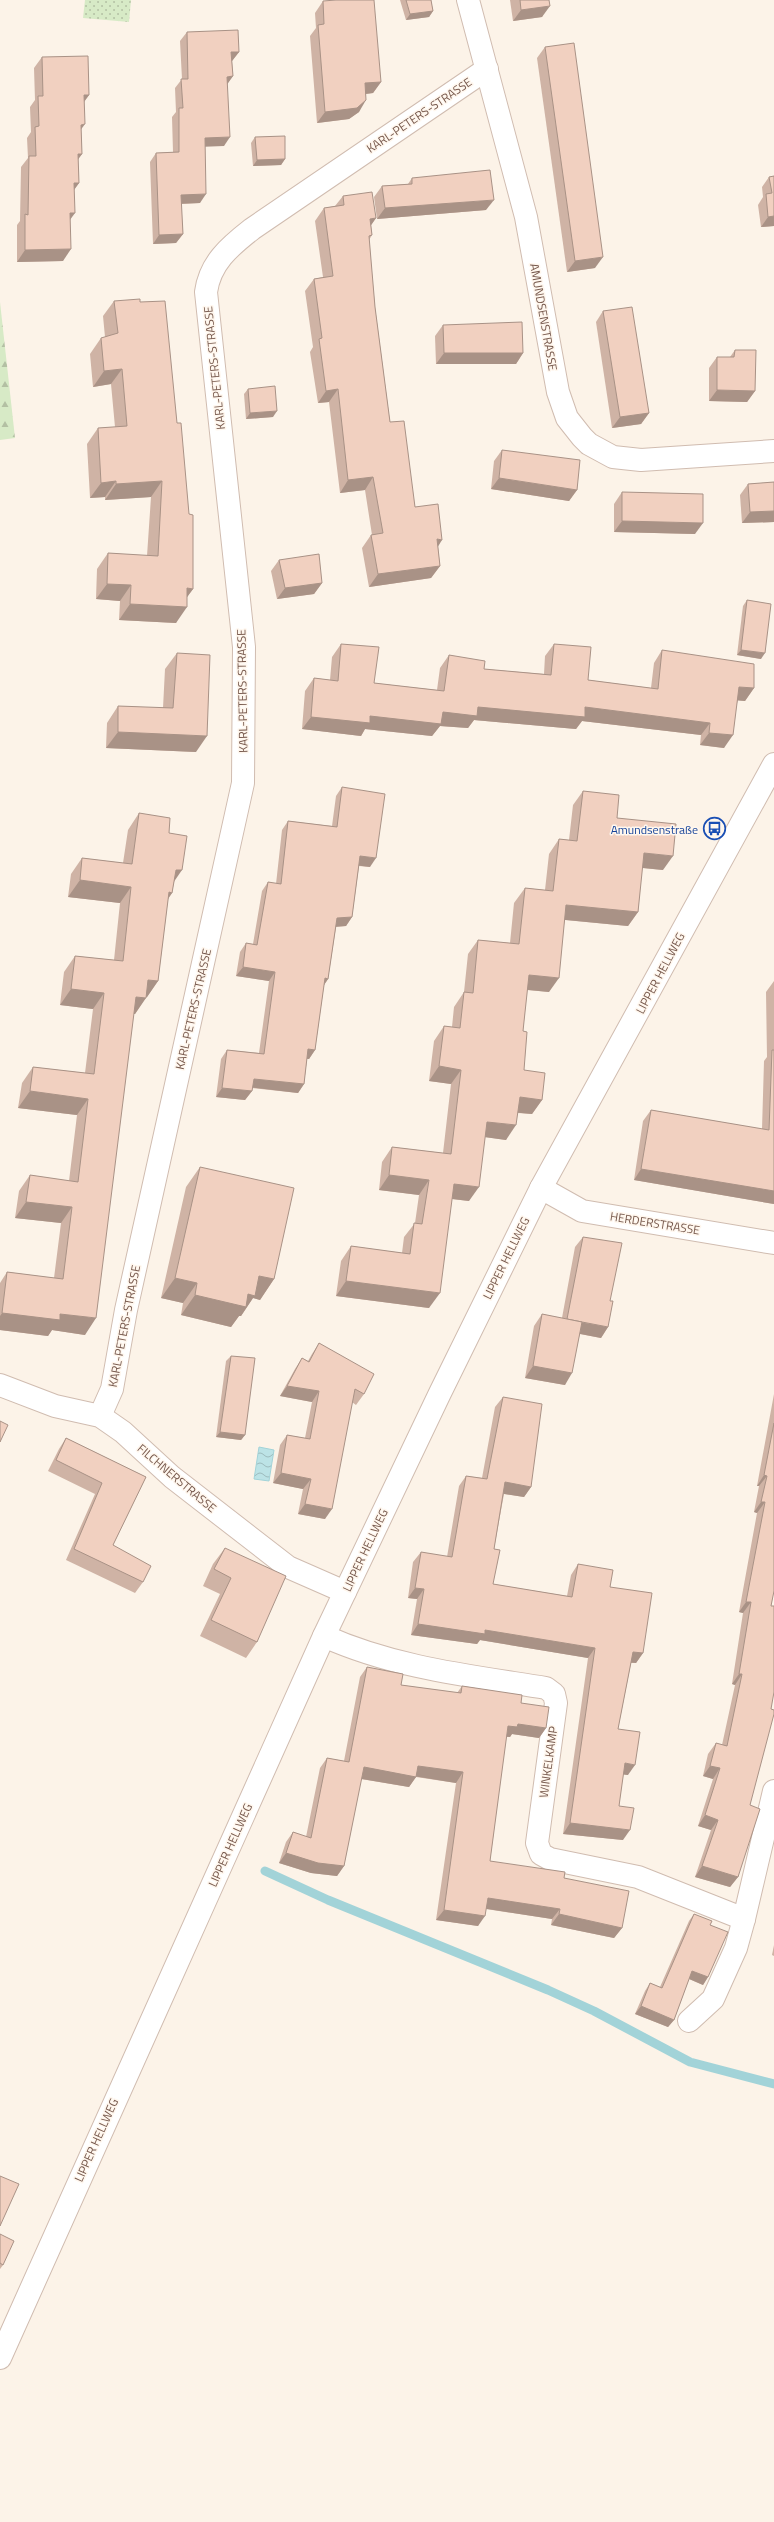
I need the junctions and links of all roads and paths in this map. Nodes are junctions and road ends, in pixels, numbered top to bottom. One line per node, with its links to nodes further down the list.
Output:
1 (468, 0): 2 (street, AMUNDSENSTRASSE)
2 (487, 69): 3 (street, AMUNDSENSTRASSE); 8 (street, KARL-PETERS-STRASSE)
3 (774, 451)
4 (774, 764): 5 (street, LIPPER HELLWEG)
5 (541, 1188): 6 (street, HERDERSTRASSE); 9 (street, LIPPER HELLWEG)
6 (774, 1243)
7 (0, 1385): 8 (street, FILCHNERSTRASSE)
8 (100, 1416): 9 (street, FILCHNERSTRASSE)
9 (345, 1592): 10 (street, LIPPER HELLWEG)
10 (324, 1636): 12 (street, WINKELKAMP); 14 (street, LIPPER HELLWEG)
11 (774, 1791): 12 (street)
12 (744, 1919): 13 (street)
13 (690, 2021)
14 (0, 2358)

